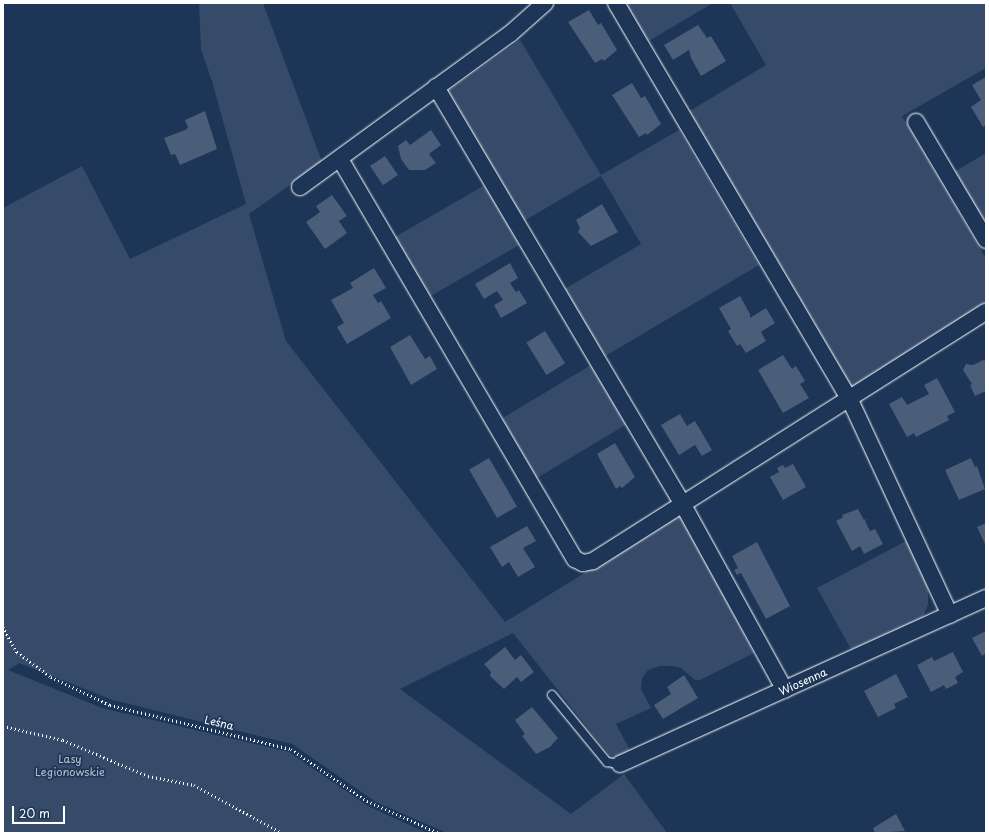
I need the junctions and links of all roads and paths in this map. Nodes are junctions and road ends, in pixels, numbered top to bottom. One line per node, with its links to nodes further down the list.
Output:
1 (544, 3): 3 (street)
2 (616, 3): 9 (street)
3 (436, 87): 5 (street); 10 (street)
4 (916, 122): 7 (street)
5 (340, 159): 6 (street); 10 (street)
6 (300, 187)
7 (986, 240)
8 (986, 312): 9 (street)
9 (850, 400): 10 (street); 12 (street)
10 (682, 503): 14 (street)
11 (986, 598): 12 (street, Wiosenna)
12 (950, 615): 14 (street, Wiosenna)
13 (3, 627): 19 (path, Leśna)
14 (785, 690): 17 (street, Wiosenna)
15 (552, 695): 17 (lane)
16 (3, 726): 18 (path)
17 (620, 764)
18 (282, 833)
19 (439, 833)

